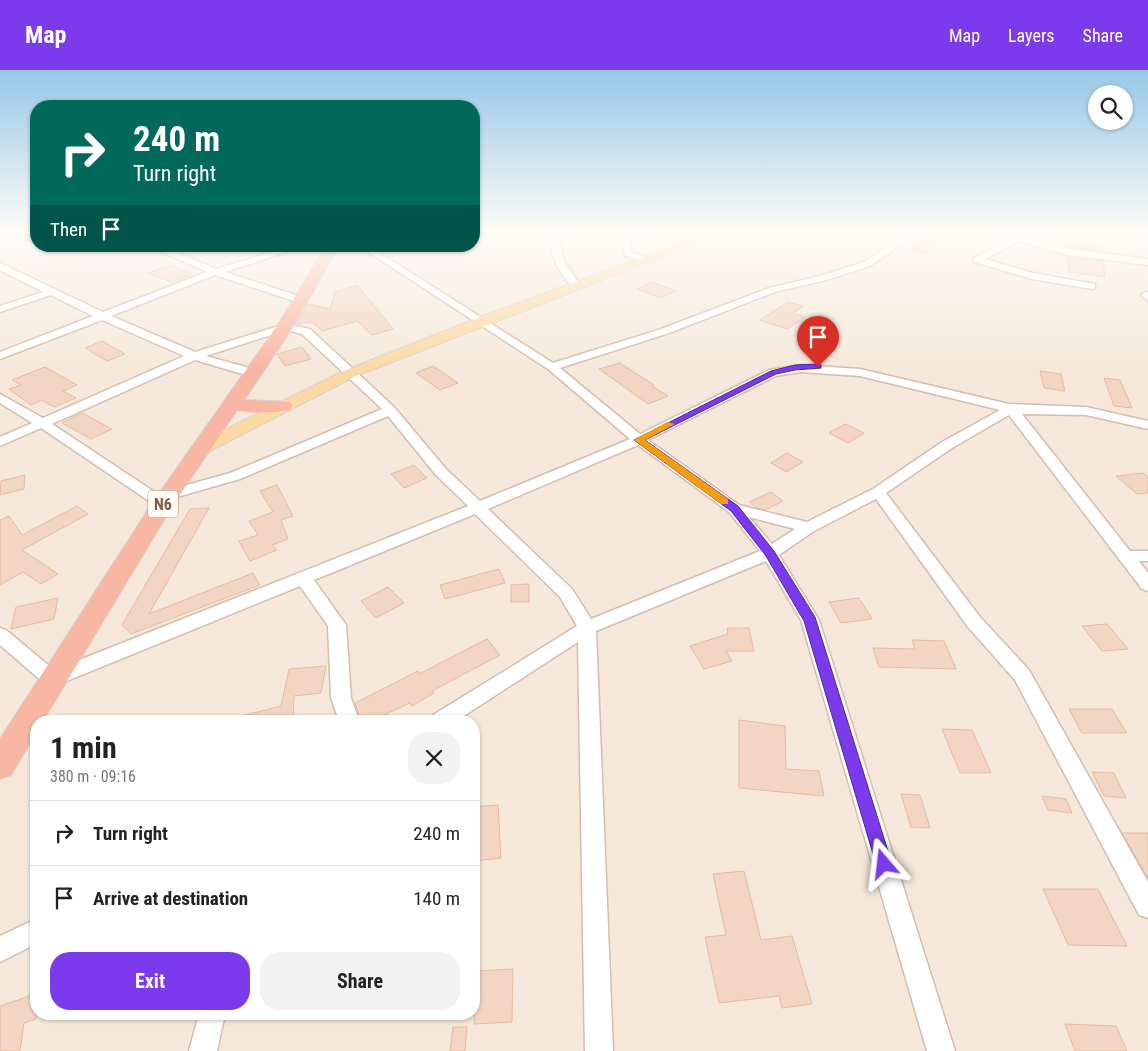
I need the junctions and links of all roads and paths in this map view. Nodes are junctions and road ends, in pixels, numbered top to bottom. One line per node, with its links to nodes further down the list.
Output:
1 (23, 279): 12 (street)
2 (198, 279): 15 (street)
3 (236, 279): 13 (street)
4 (314, 279): 13 (highway, N6)
5 (413, 279): 16 (street)
6 (568, 279): 10 (street)
7 (595, 279): 10 (main road)
8 (820, 279): 20 (street)
9 (1049, 279): 11 (street)
10 (576, 286): 16 (main road)
11 (1092, 286)
12 (52, 292): 14 (street); 15 (street)
13 (301, 300): 17 (highway, N6)
14 (0, 309)
15 (102, 316): 18 (street); 19 (street)
16 (480, 322): 20 (street); 22 (main road)
17 (285, 327): 19 (street); 21 (highway, N6); 22 (street)
18 (0, 356)
19 (194, 356): 21 (street); 28 (street)
20 (552, 367): 30 (street)
21 (253, 373): 24 (highway, N6)
22 (351, 373): 25 (main road); 27 (street)
23 (0, 398): 28 (street)
24 (231, 404): 25 (highway); 32 (highway, N6)
25 (283, 406): 32 (main road)
26 (1011, 409): 29 (street); 30 (street); 33 (street); 39 (street)
27 (390, 410): 34 (street); 35 (street)
28 (42, 423): 31 (street); 34 (street)
29 (1148, 425)
30 (639, 440): 35 (street); 36 (street)
31 (0, 442)
32 (200, 449): 34 (highway, N6)
33 (878, 492): 37 (street); 51 (street)
34 (166, 499): 45 (highway, N6)
35 (479, 507): 41 (street); 43 (street)
36 (734, 509): 37 (street); 38 (street)
37 (808, 527): 38 (street)
38 (770, 553): 43 (street); 57 (street)
39 (1126, 556): 40 (street); 42 (street)
40 (1148, 556)
41 (304, 578): 45 (street); 48 (street)
42 (1148, 585)
43 (587, 628): 49 (street); 56 (street)
44 (0, 635): 45 (street)
45 (52, 679): 46 (highway, N6)
46 (30, 715)
47 (30, 715): 50 (highway, N6)
48 (347, 715)
49 (449, 715)
50 (0, 765)
51 (1148, 906)
52 (30, 934): 53 (street)
53 (0, 949)
54 (211, 1020): 55 (street)
55 (203, 1051)
56 (600, 1051)
57 (941, 1051)

